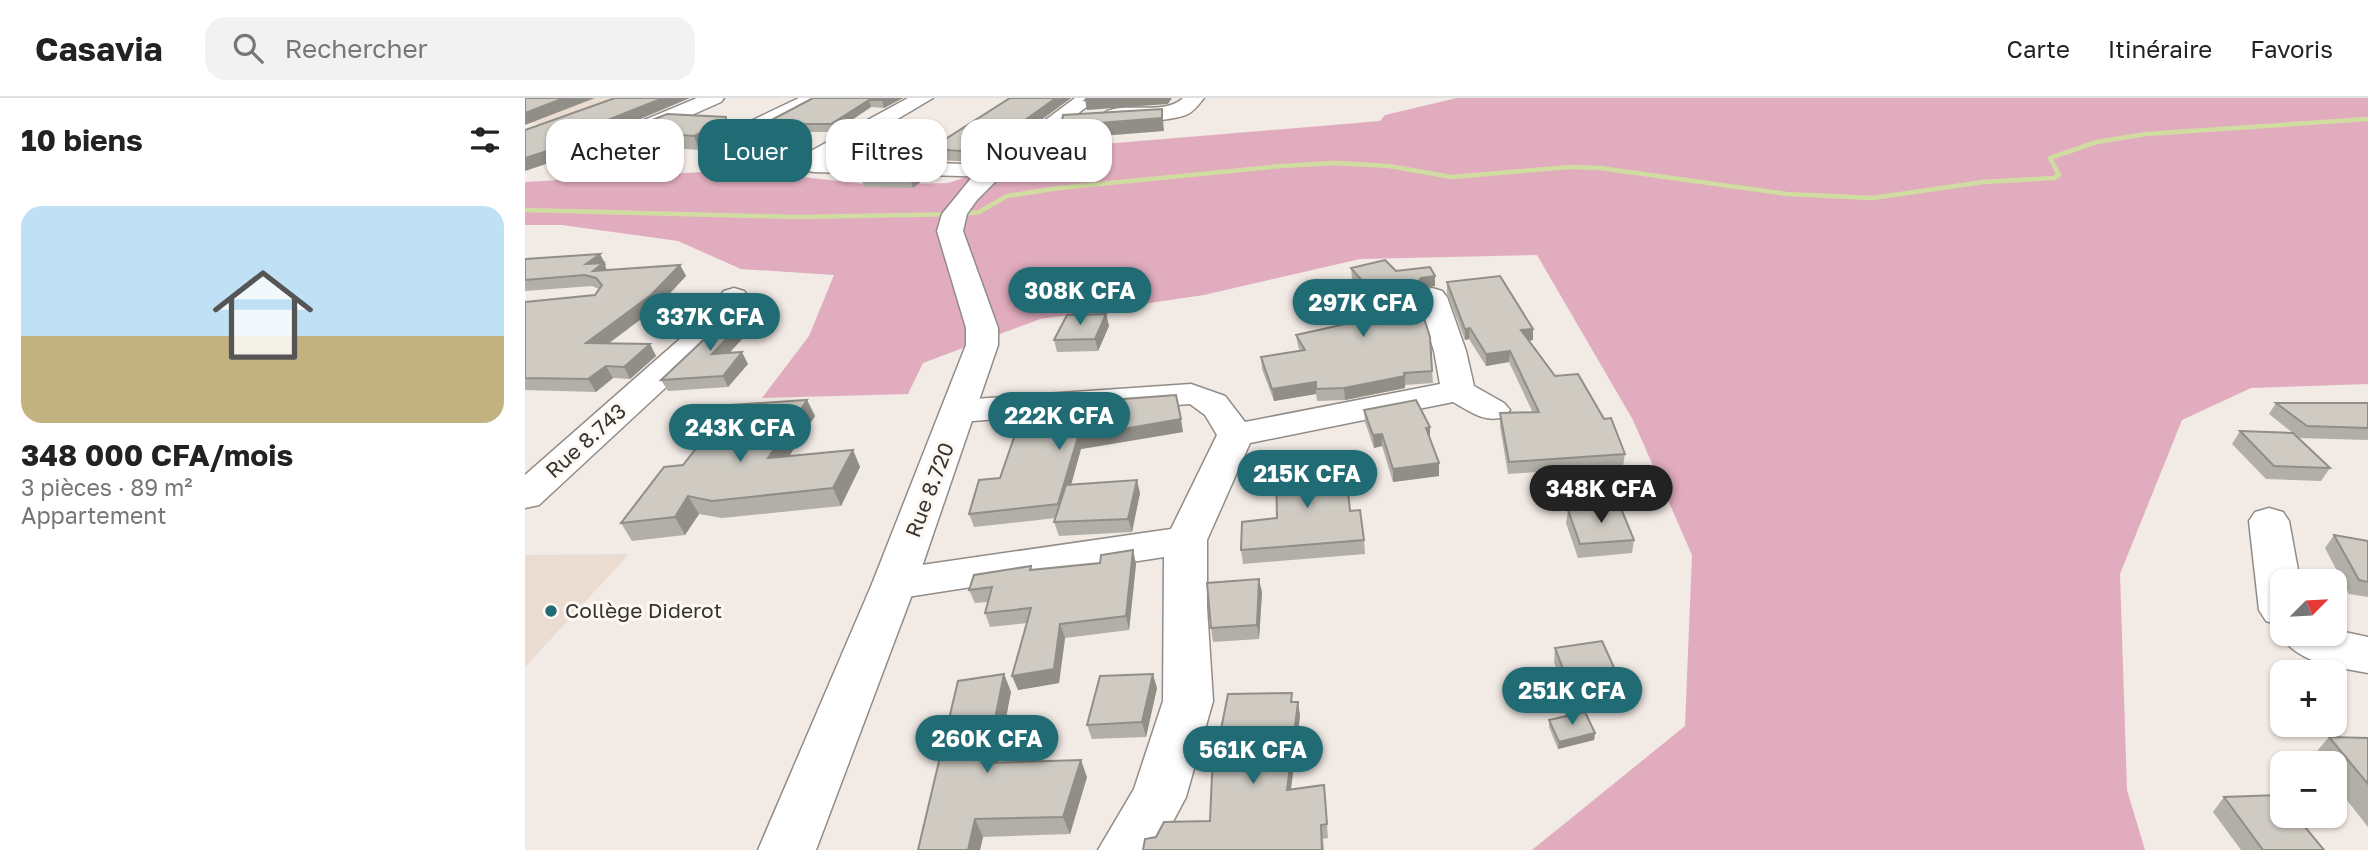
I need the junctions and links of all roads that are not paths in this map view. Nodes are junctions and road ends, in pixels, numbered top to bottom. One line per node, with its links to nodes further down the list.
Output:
1 (715, 98): 6 (street)
2 (814, 98): 7 (street)
3 (923, 98): 8 (street)
4 (1089, 98): 9 (street, Rue 8.720)
5 (1194, 98): 10 (street)
6 (666, 119)
7 (771, 119)
8 (885, 119)
9 (1060, 119)
10 (1075, 119)
11 (826, 152): 12 (street)
12 (826, 166)
13 (981, 182): 18 (street, Rue 8.720)
14 (734, 297): 20 (street, Rue 8.743)
15 (1432, 297): 16 (street)
16 (1458, 391): 17 (street); 19 (street)
17 (1492, 410)
18 (960, 411): 19 (street); 24 (street, Rue 8.720)
19 (1235, 435): 22 (street)
20 (525, 496)
21 (2269, 521): 23 (street)
22 (1186, 540): 24 (street); 28 (street)
23 (2276, 569)
24 (894, 584): 27 (street, Rue 8.720)
25 (2324, 646): 26 (street)
26 (2368, 655)
27 (787, 850)
28 (1127, 850)

